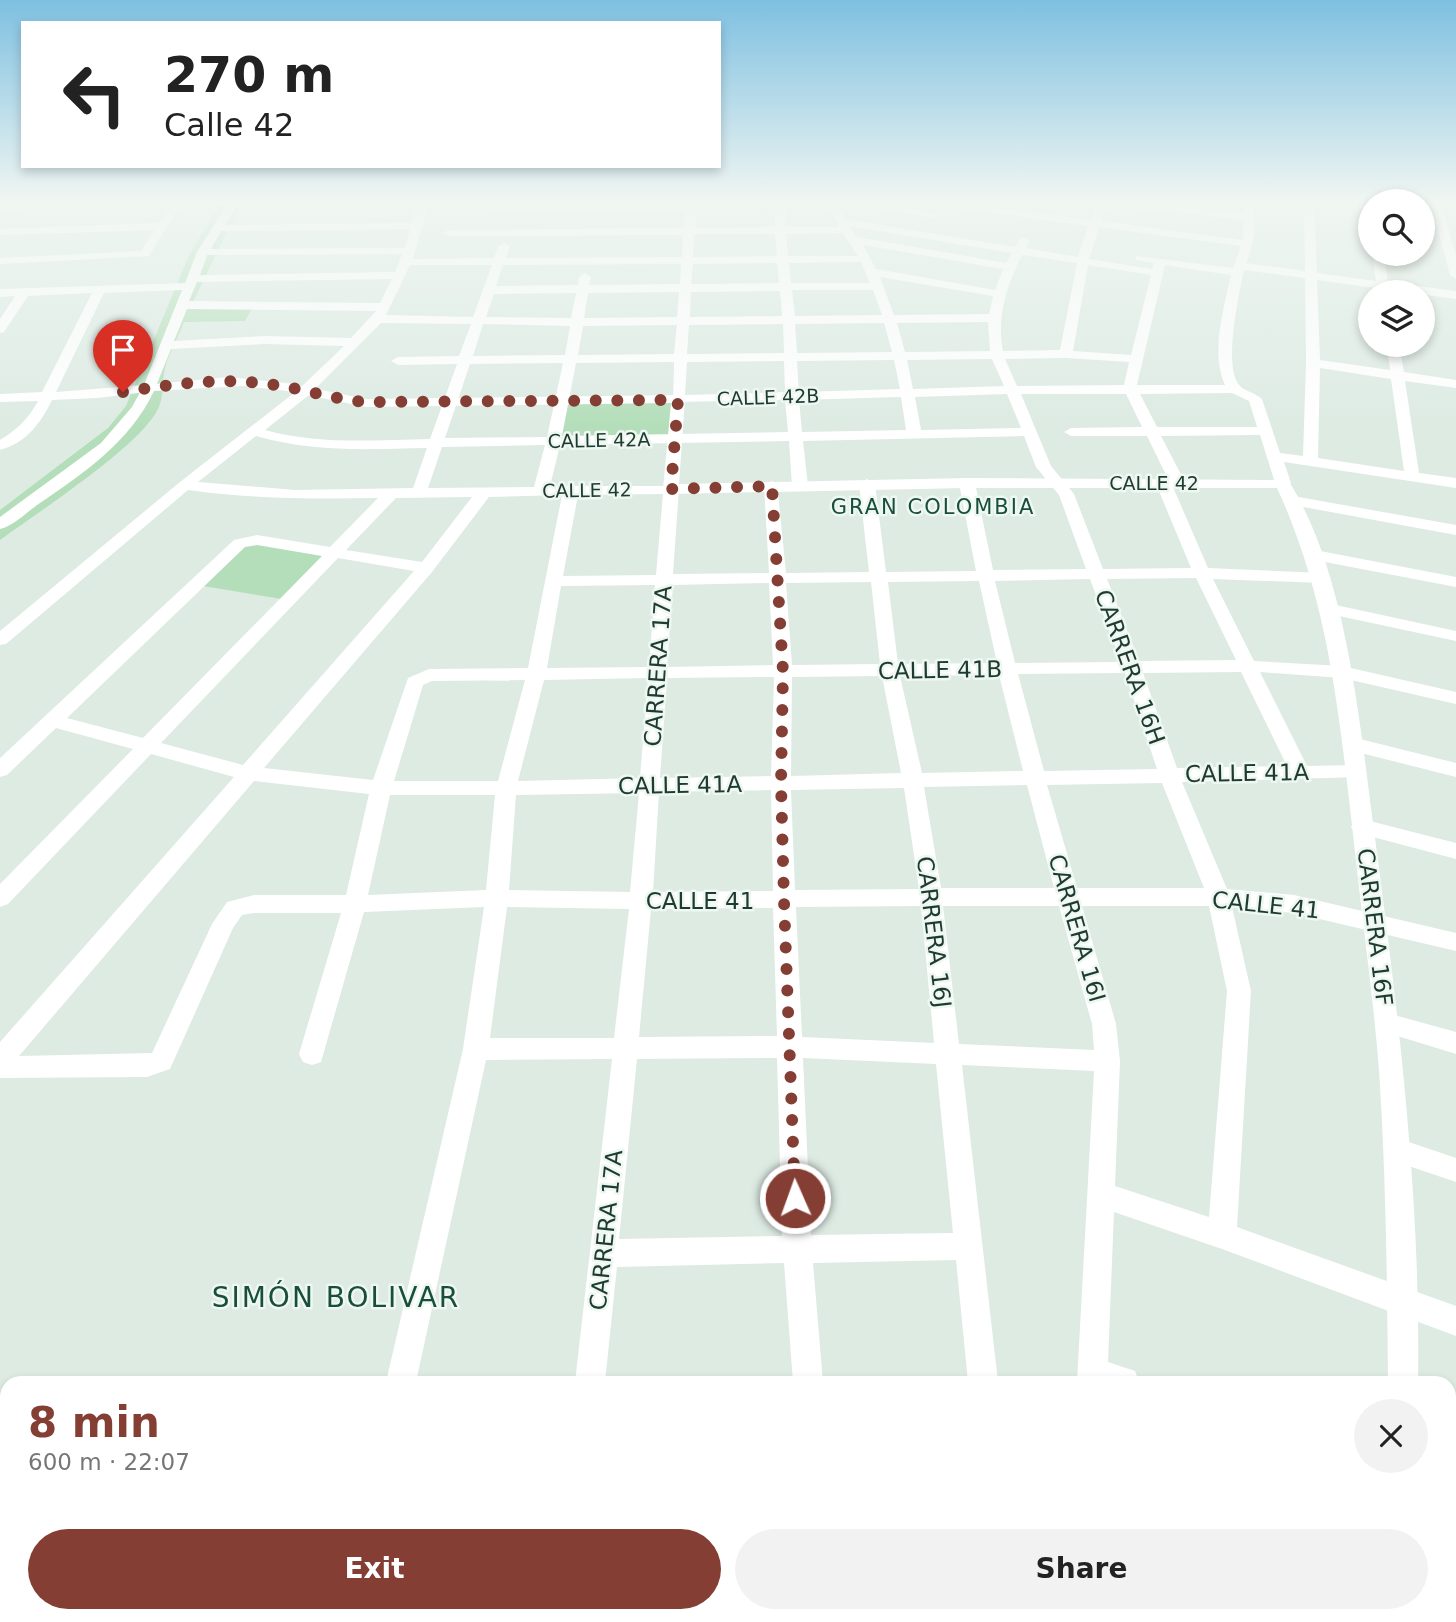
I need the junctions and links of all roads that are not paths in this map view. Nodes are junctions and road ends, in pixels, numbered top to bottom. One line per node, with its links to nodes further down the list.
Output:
1 (400, 275): 31 (street)
2 (1311, 275): 52 (street)
3 (193, 276): 16 (street)
4 (379, 276): 16 (street)
5 (494, 276): 22 (street)
6 (586, 276): 20 (street)
7 (687, 276): 23 (street, CARRERA 17A)
8 (784, 276): 21 (street)
9 (873, 276): 18 (street)
10 (889, 276): 29 (street)
11 (1006, 276): 27 (street, CARRERA 16H)
12 (1081, 276): 43 (street)
13 (1157, 276): 48 (street)
14 (1237, 276): 57 (street)
15 (1315, 276): 17 (street)
16 (190, 282): 19 (street); 30 (street)
17 (1358, 284)
18 (878, 286): 21 (street); 34 (street)
19 (100, 289): 24 (street); 62 (street)
20 (583, 289): 22 (street); 23 (street); 37 (street)
21 (786, 289): 23 (street); 35 (street)
22 (489, 290): 38 (street)
23 (686, 290): 36 (street, CARRERA 17A)
24 (24, 292): 25 (street); 39 (street)
25 (0, 293)
26 (1435, 293): 28 (street)
27 (1000, 294): 29 (street); 32 (street, CARRERA 16H)
28 (1456, 295)
29 (939, 301): 32 (street); 34 (street)
30 (181, 305): 31 (street); 41 (street)
31 (385, 307): 33 (street)
32 (992, 318): 42 (street, CARRERA 16H)
33 (378, 319): 38 (street); 40 (street)
34 (890, 319): 35 (street); 45 (street)
35 (789, 320): 36 (street); 44 (street)
36 (684, 321): 37 (street); 47 (street, CARRERA 17A)
37 (578, 322): 38 (street); 49 (street)
38 (476, 323): 51 (street)
39 (0, 329)
40 (356, 342): 41 (street); 59 (street)
41 (164, 345): 55 (street)
42 (997, 354): 43 (street); 45 (street); 58 (street, CARRERA 16H)
43 (1066, 354): 48 (street)
44 (792, 356): 45 (street); 47 (street); 61 (street)
45 (902, 357): 60 (street)
46 (1395, 357): 53 (street)
47 (680, 358): 49 (street); 64 (street, CARRERA 17A)
48 (1136, 359): 56 (street)
49 (571, 360): 51 (street); 65 (street)
50 (398, 361): 51 (street)
51 (464, 361): 66 (street)
52 (1313, 363): 53 (street); 79 (street)
53 (1398, 376): 54 (street); 80 (street)
54 (1456, 384)
55 (149, 388): 59 (street, CALLE 42B); 62 (street, CALLE 42B); 96 (street)
56 (1130, 388): 57 (street, CALLE 42B); 58 (street, CALLE 42B); 71 (street)
57 (1234, 389): 68 (street, CARRERA 16F)
58 (1012, 390): 60 (street, CALLE 42B); 69 (street, CARRERA 16H)
59 (304, 392): 66 (street, CALLE 42B); 67 (street)
60 (908, 393): 61 (street, CALLE 42B); 72 (street)
61 (792, 396): 64 (street, CALLE 42B); 73 (street)
62 (45, 397): 63 (street, CALLE 42B); 77 (street)
63 (0, 398)
64 (678, 400): 65 (street, CALLE 42B); 74 (street, CARRERA 17A)
65 (563, 401): 66 (street, CALLE 42B); 75 (street)
66 (450, 402): 76 (street)
67 (254, 430): 76 (street, CALLE 42A); 86 (street)
68 (1266, 431): 71 (street); 78 (street, CARRERA 16F)
69 (1029, 432): 72 (street, CALLE 42A); 82 (street, CARRERA 16H)
70 (1071, 432): 71 (street)
71 (1150, 432): 85 (street)
72 (914, 434): 73 (street, CALLE 42A)
73 (794, 437): 74 (street, CALLE 42A); 88 (street)
74 (675, 439): 75 (street, CALLE 42A); 89 (street, CARRERA 17A)
75 (554, 441): 76 (street, CALLE 42A); 91 (street)
76 (436, 443): 93 (street)
77 (0, 446)
78 (1272, 456): 79 (street); 94 (street, CARRERA 16F)
79 (1310, 460): 80 (street)
80 (1412, 476): 83 (street)
81 (967, 483): 82 (street, CALLE 42); 84 (street, CALLE 42); 104 (street, CARRERA 16I)
82 (1059, 483): 85 (street, CALLE 42); 101 (street, CARRERA 16H)
83 (1456, 483)
84 (867, 484): 88 (street, CALLE 42); 103 (street, CARRERA 16J)
85 (1171, 484): 94 (street, CALLE 42); 102 (street)
86 (186, 485): 95 (street, CALLE 42); 112 (street)
87 (772, 486): 88 (street, CALLE 42); 89 (street, CALLE 42); 107 (street)
88 (800, 486)
89 (671, 489): 92 (street, CALLE 42); 106 (street, CARRERA 17A)
90 (485, 491): 91 (street, CALLE 42); 93 (street, CALLE 42); 100 (street)
91 (541, 491): 92 (street, CALLE 42)
92 (571, 491): 108 (street)
93 (419, 492): 95 (street, CALLE 42)
94 (1288, 492): 97 (street); 99 (street, CARRERA 16F)
95 (391, 494): 98 (street)
96 (0, 524)
97 (1456, 530)
98 (335, 552): 100 (street); 122 (street); 124 (street)
99 (1315, 555): 105 (street, CARRERA 16F); 109 (street)
100 (426, 568): 129 (street)
101 (1095, 573): 102 (street); 104 (street); 114 (street, CARRERA 16H)
102 (1202, 573): 105 (street); 113 (street)
103 (878, 576): 104 (street); 107 (street); 116 (street, CARRERA 16J)
104 (984, 576): 115 (street, CARRERA 16I)
105 (1323, 578): 110 (street, CARRERA 16F)
106 (664, 579): 107 (street); 108 (street); 119 (street, CARRERA 17A)
107 (776, 579): 117 (street)
108 (553, 582): 120 (street)
109 (1456, 582)
110 (1331, 609): 111 (street); 118 (street, CARRERA 16F)
111 (1456, 636)
112 (0, 640)
113 (1249, 666): 114 (street, CALLE 41B); 118 (street, CALLE 41B); 127 (street)
114 (1132, 667): 115 (street, CALLE 41B); 130 (street, CARRERA 16H)
115 (1009, 669): 116 (street, CALLE 41B); 131 (street, CARRERA 16I)
116 (890, 671): 117 (street, CALLE 41B); 132 (street, CARRERA 16J)
117 (783, 672): 119 (street, CALLE 41B); 133 (street)
118 (1342, 672): 121 (street, CALLE 41B); 123 (street, CARRERA 16F)
119 (658, 674): 120 (street, CALLE 41B); 134 (street, CARRERA 17A)
120 (536, 675): 135 (street, CALLE 41B); 136 (street)
121 (1456, 698)
122 (55, 721): 124 (street, CALLE 41A); 125 (street)
123 (1352, 744): 126 (street); 128 (street, CARRERA 16F)
124 (145, 746): 129 (street, CALLE 41A); 141 (street)
125 (0, 770)
126 (1456, 770)
127 (1299, 771): 128 (street, CALLE 41A); 130 (street, CALLE 41A)
128 (1355, 772): 137 (street, CARRERA 16F)
129 (246, 773): 135 (street, CALLE 41A); 156 (street)
130 (1169, 775): 131 (street, CALLE 41A); 140 (street, CARRERA 16H)
131 (1035, 778): 132 (street, CALLE 41A); 143 (street, CARRERA 16I)
132 (913, 780): 133 (street, CALLE 41A); 139 (street, CARRERA 16J)
133 (781, 783): 134 (street, CALLE 41A); 145 (street)
134 (650, 785): 136 (street, CALLE 41A); 144 (street, CARRERA 17A)
135 (381, 788): 136 (street, CALLE 41A); 146 (street)
136 (506, 788): 142 (street)
137 (1362, 827): 138 (street); 147 (street, CARRERA 16F)
138 (1456, 851)
139 (931, 897): 143 (street, CALLE 41); 145 (street, CALLE 41); 155 (street, CARRERA 16J)
140 (1219, 897): 143 (street, CALLE 41); 147 (street, CALLE 41); 162 (street, CARRERA 16H)
141 (0, 898)
142 (497, 898): 144 (street, CALLE 41); 146 (street, CALLE 41); 153 (street)
143 (1068, 899): 157 (street, CARRERA 16I)
144 (642, 901): 145 (street, CALLE 41); 151 (street, CARRERA 17A)
145 (784, 901): 152 (street)
146 (355, 904): 154 (street); 158 (street, CALLE 41)
147 (1375, 921): 148 (street, CALLE 41); 149 (street, CARRERA 16F)
148 (1456, 942)
149 (1387, 1023): 150 (street); 159 (street, CARRERA 16F)
150 (1456, 1043)
151 (625, 1047): 152 (street); 153 (street); 165 (street, CARRERA 17A)
152 (789, 1047): 155 (street); 164 (street)
153 (475, 1049): 168 (street)
154 (312, 1054)
155 (950, 1055): 157 (street); 163 (street, CARRERA 16J)
156 (0, 1060)
157 (1107, 1061): 161 (street, CARRERA 16I)
158 (0, 1067)
159 (1397, 1150): 160 (street); 166 (street, CARRERA 16F)
160 (1456, 1170)
161 (1100, 1195): 162 (street); 172 (street, CARRERA 16I)
162 (1222, 1236): 166 (street)
163 (969, 1246): 164 (street); 171 (street, CARRERA 16J)
164 (797, 1249): 165 (street); 170 (street)
165 (605, 1254): 169 (street, CARRERA 17A)
166 (1401, 1301): 167 (street); 173 (street, CARRERA 16F)
167 (1456, 1321)
168 (402, 1376)
169 (591, 1376)
170 (808, 1376)
171 (982, 1376)
172 (1093, 1376)
173 (1403, 1376)

